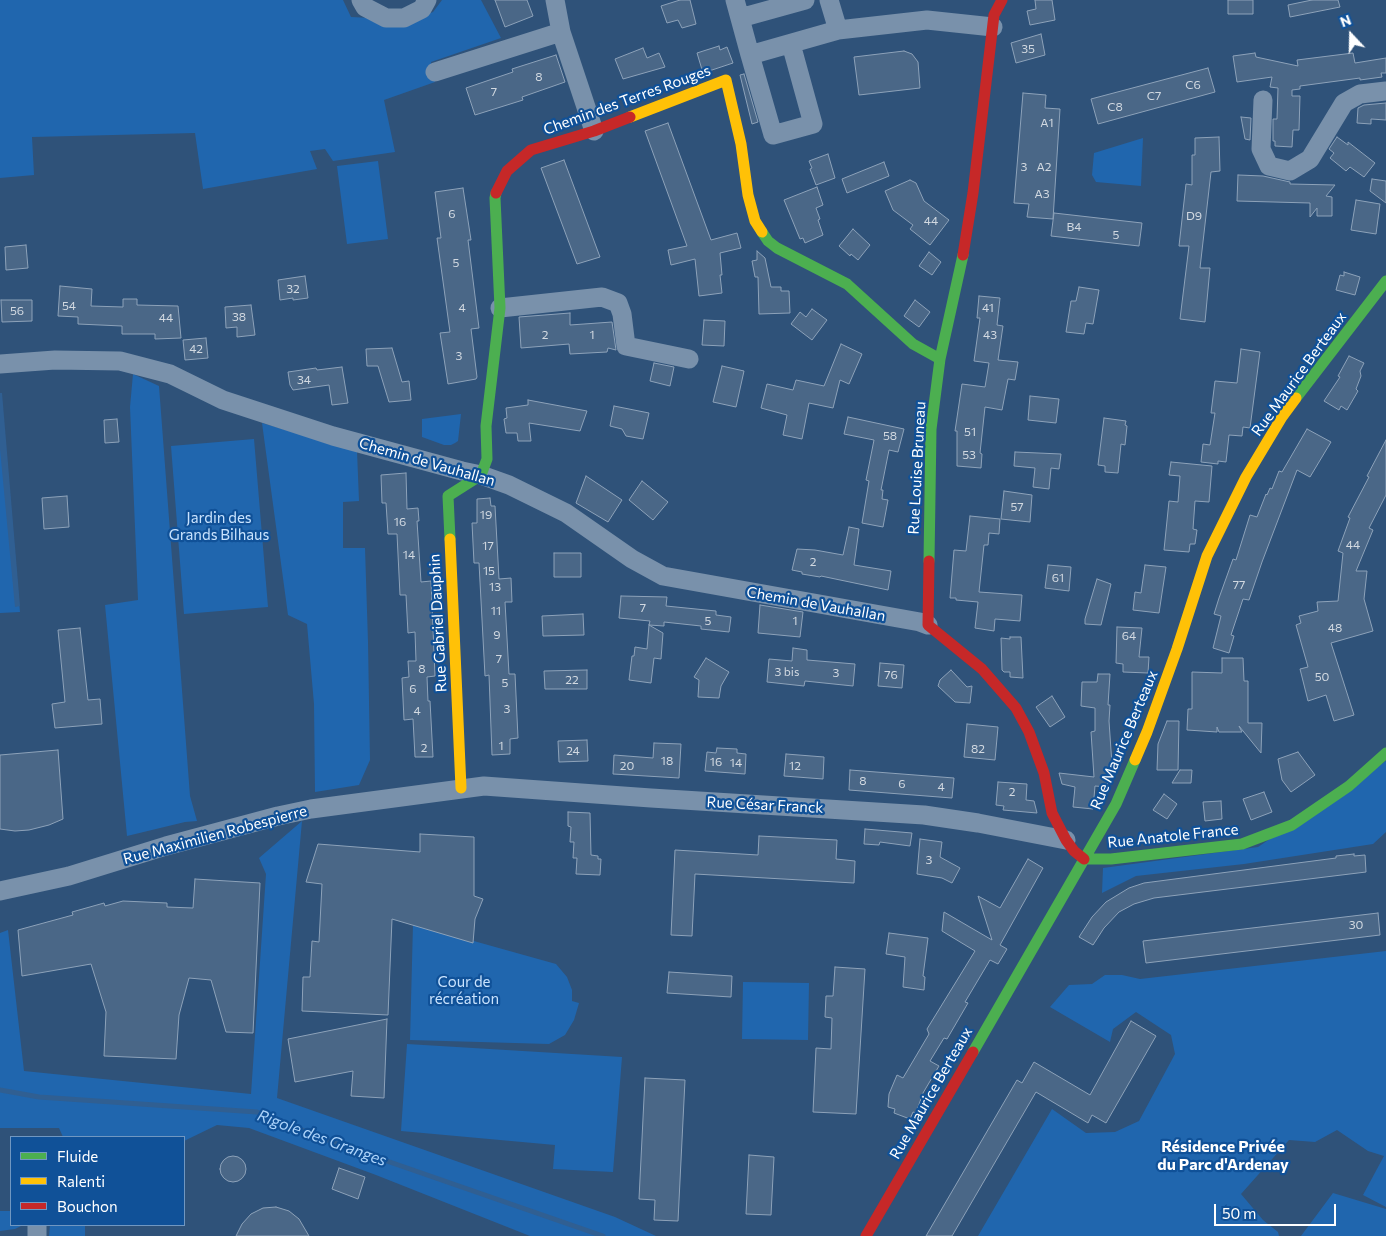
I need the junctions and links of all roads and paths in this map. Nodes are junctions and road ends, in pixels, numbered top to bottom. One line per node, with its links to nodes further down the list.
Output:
1 (361, 0): 2 (street)
2 (427, 0)
3 (555, 0): 10 (street)
4 (805, 0): 7 (street)
5 (830, 0): 9 (street)
6 (1002, 0): 8 (street, Rue Louise Bruneau)
7 (737, 9): 12 (street)
8 (993, 28): 9 (street); 21 (street, Rue Louise Bruneau)
9 (838, 30): 11 (street)
10 (561, 32): 13 (street); 16 (street)
11 (791, 44): 12 (street); 17 (street)
12 (750, 55): 17 (street)
13 (435, 72)
14 (1386, 91): 15 (street)
15 (1263, 100)
16 (594, 131): 18 (street, Chemin des Terres Rouges); 20 (street, Chemin des Terres Rouges)
17 (773, 135): 18 (street)
18 (741, 144): 21 (street, Chemin des Terres Rouges)
19 (1386, 281): 29 (street, Rue Maurice Berteaux)
20 (500, 308): 22 (street); 24 (street, Chemin des Terres Rouges)
21 (940, 358): 25 (street, Rue Louise Bruneau)
22 (689, 359)
23 (0, 364): 24 (street, Chemin de Vauhallan)
24 (481, 475): 25 (street, Chemin de Vauhallan); 27 (street, Rue Gabriel Dauphin)
25 (928, 625): 28 (street)
26 (1386, 752): 29 (street, Rue Anatole France)
27 (462, 788): 28 (street, Rue César Franck); 30 (street, Rue Maximilien Robespierre)
28 (1066, 840): 29 (street)
29 (1084, 859): 31 (street, Rue Maurice Berteaux)
30 (0, 891)
31 (866, 1236)

